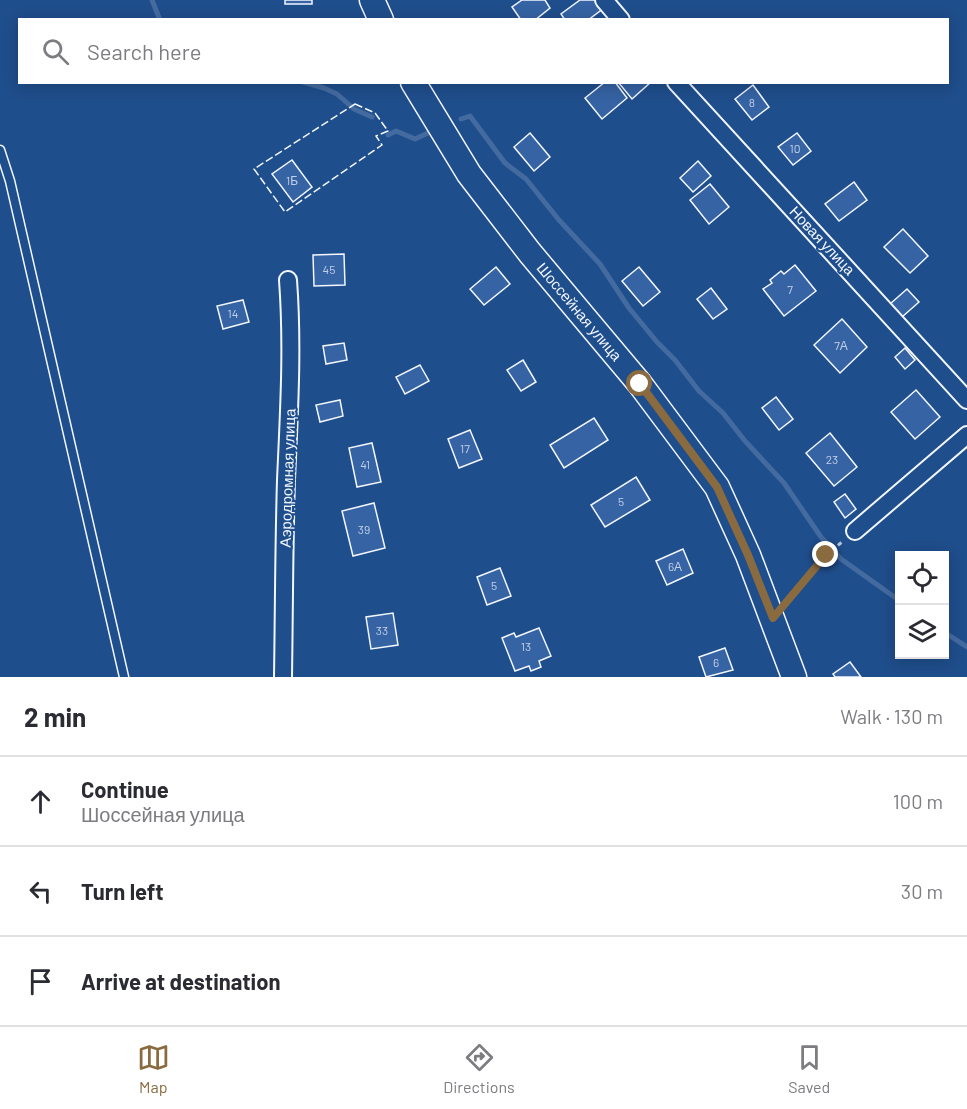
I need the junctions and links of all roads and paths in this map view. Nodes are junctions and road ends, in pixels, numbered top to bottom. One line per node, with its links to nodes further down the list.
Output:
1 (372, 0): 3 (main road)
2 (604, 0): 4 (street)
3 (380, 18)
4 (619, 18)
5 (414, 84): 13 (main road, Шоссейная улица)
6 (678, 84): 9 (street, Новая улица)
7 (0, 150): 14 (lane)
8 (288, 280): 15 (street, Аэродромная улица)
9 (967, 400)
10 (967, 435): 11 (street)
11 (855, 531)
12 (836, 546): 13 (path)
13 (773, 618): 16 (main road, Шоссейная улица)
14 (124, 677)
15 (283, 677)
16 (794, 677)

